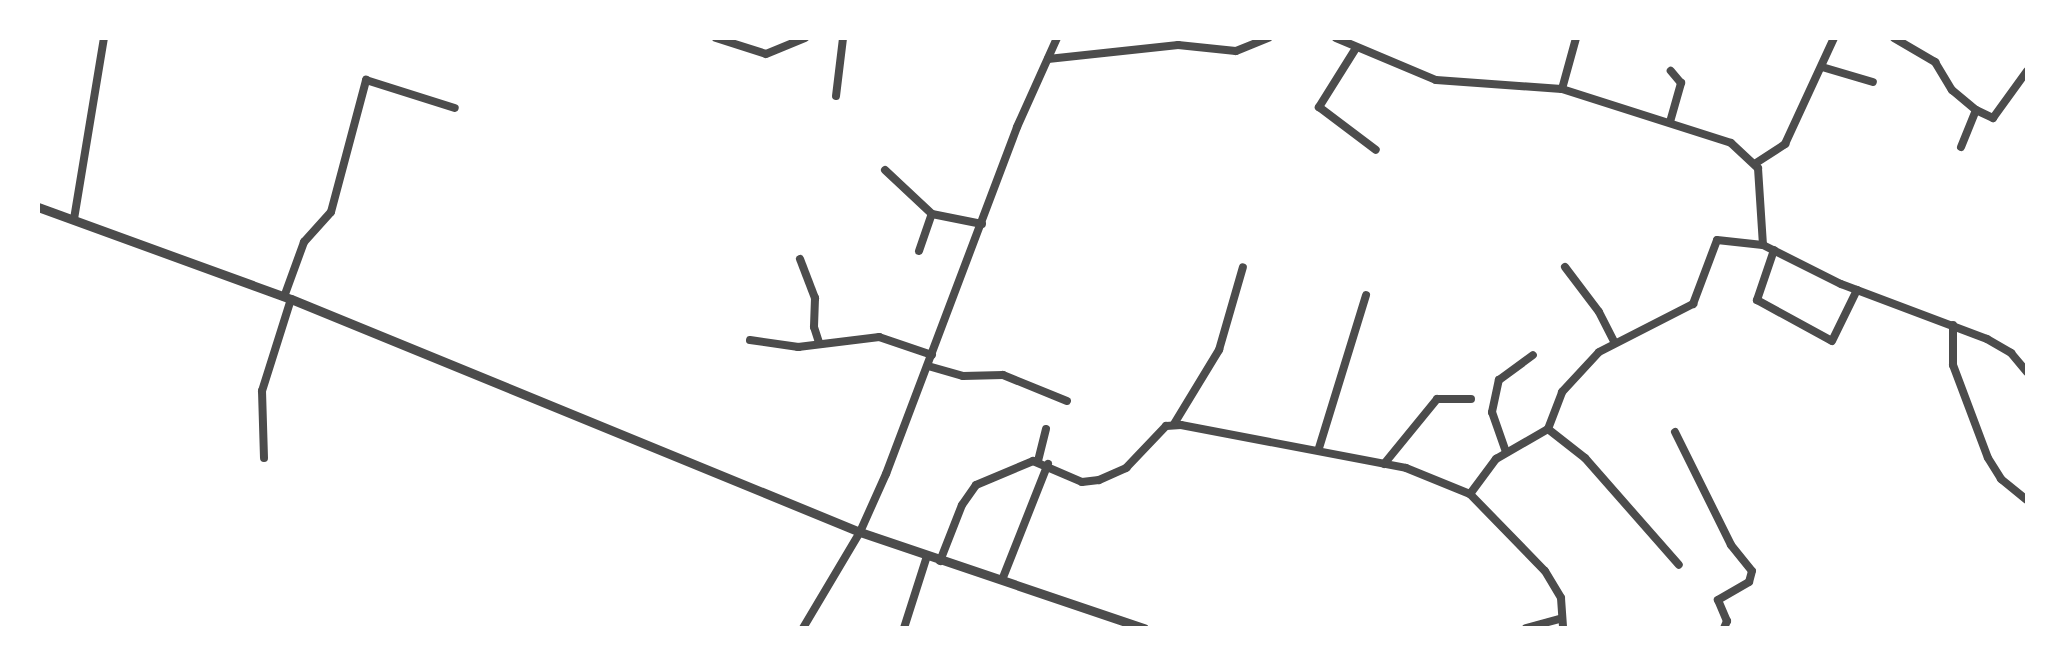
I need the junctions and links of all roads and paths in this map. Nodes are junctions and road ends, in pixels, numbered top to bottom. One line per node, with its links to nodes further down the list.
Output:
1 (104, 38): 28 (street)
2 (716, 38): 3 (street)
3 (805, 38)
4 (843, 38): 18 (street)
5 (1057, 38): 12 (street)
6 (1268, 38): 12 (street)
7 (1336, 38): 11 (street)
8 (1576, 38): 17 (street)
9 (1834, 38): 13 (street)
10 (1894, 38): 20 (street)
11 (1356, 48): 17 (street); 23 (street)
12 (1048, 59): 29 (street)
13 (1822, 67): 16 (street); 24 (street)
14 (1671, 71): 21 (street)
15 (2027, 71): 20 (street)
16 (1873, 82)
17 (1562, 89): 21 (street)
18 (836, 96)
19 (455, 108): 38 (street)
20 (1976, 110): 22 (street)
21 (1670, 122): 24 (street)
22 (1961, 147)
23 (1376, 150)
24 (1756, 163): 30 (street)
25 (885, 170): 27 (street)
26 (38, 207): 28 (street)
27 (932, 214): 29 (street); 32 (street)
28 (74, 219): 38 (street)
29 (982, 224): 43 (street)
30 (1763, 245): 31 (street); 42 (street)
31 (1774, 250): 36 (street); 36 (street)
32 (919, 251)
33 (800, 259): 41 (street)
34 (1243, 267): 49 (street)
35 (1565, 267): 42 (street)
36 (1857, 290): 39 (street)
37 (1366, 295): 53 (street)
38 (288, 298): 55 (street); 61 (street)
39 (1953, 325): 46 (street); 60 (street)
40 (750, 340): 41 (street)
41 (819, 342): 43 (street)
42 (1614, 342): 51 (street)
43 (932, 355): 45 (street)
44 (1533, 355): 54 (street)
45 (928, 366): 48 (street); 61 (street)
46 (2027, 372)
47 (1471, 399): 58 (street)
48 (1067, 401)
49 (1174, 424): 53 (street); 57 (street)
50 (1046, 429): 56 (street)
51 (1548, 429): 54 (street); 64 (street)
52 (1675, 432): 72 (street)
53 (1319, 448): 58 (street)
54 (1506, 452): 59 (street)
55 (264, 458)
56 (1038, 461): 57 (street); 63 (street)
57 (1048, 464): 65 (street)
58 (1384, 464): 59 (street)
59 (1470, 494): 67 (street)
60 (2027, 500)
61 (860, 532): 62 (street); 68 (street)
62 (927, 556): 63 (street); 69 (street)
63 (940, 561): 65 (street)
64 (1679, 565)
65 (1002, 580): 66 (street)
66 (1120, 623): 70 (street)
67 (1562, 624): 71 (street)
68 (803, 628)
69 (904, 628)
70 (1144, 628)
71 (1526, 628)
72 (1724, 628)

